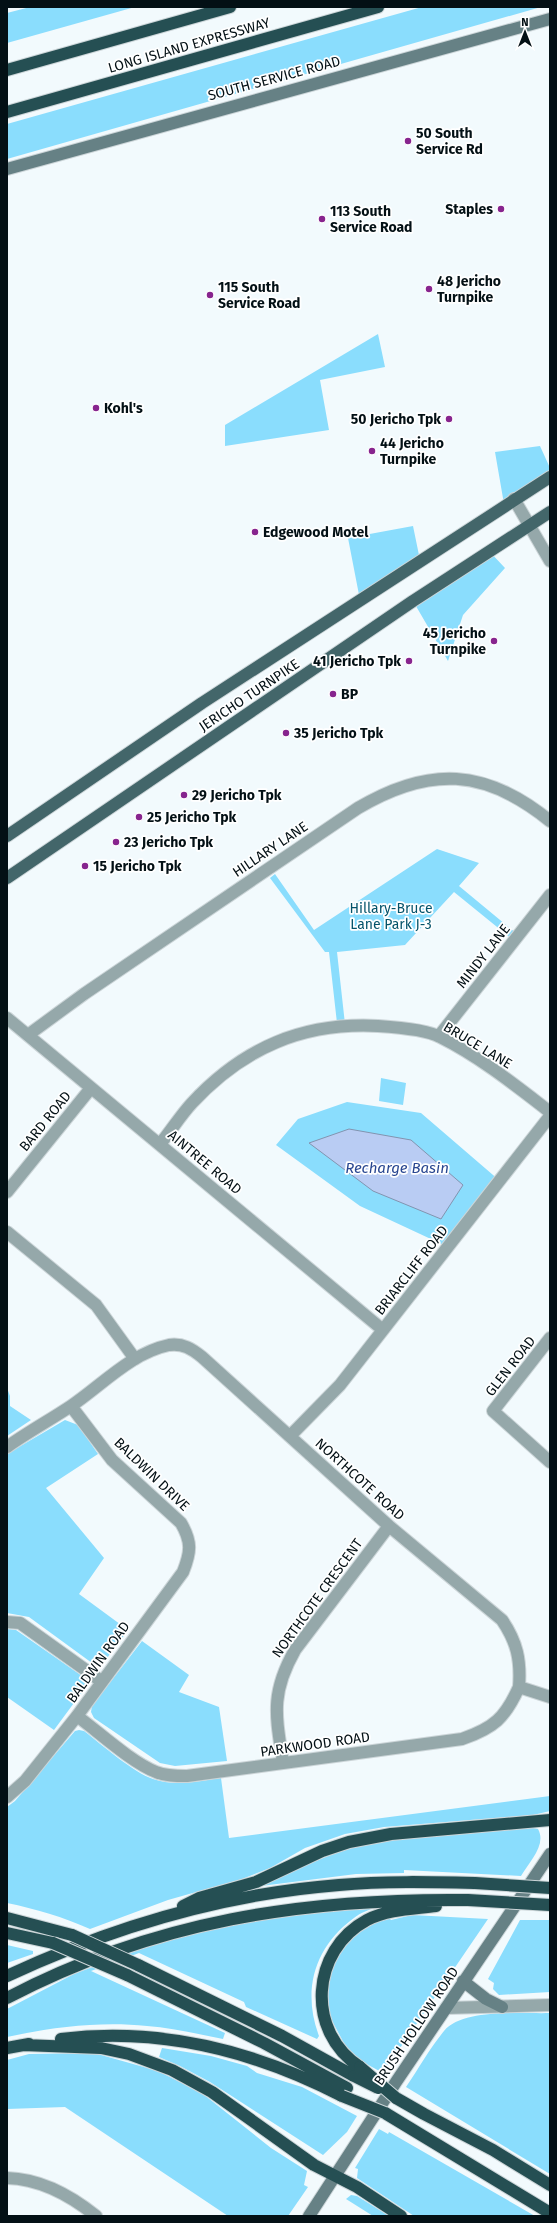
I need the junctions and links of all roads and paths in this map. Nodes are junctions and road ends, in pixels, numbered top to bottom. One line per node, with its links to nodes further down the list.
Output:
1 (230, 7): 4 (highway, LONG ISLAND EXPRESSWAY)
2 (378, 7): 5 (highway, LONG ISLAND EXPRESSWAY)
3 (550, 18): 6 (main road, SOUTH SERVICE ROAD)
4 (7, 70)
5 (7, 112)
6 (7, 169)
7 (550, 477): 8 (main road, JERICHO TURNPIKE)
8 (514, 499): 10 (street); 13 (main road, JERICHO TURNPIKE)
9 (550, 512): 10 (main road, JERICHO TURNPIKE)
10 (529, 525): 11 (street); 14 (main road, JERICHO TURNPIKE)
11 (550, 561)
12 (550, 821): 17 (street, HILLARY LANE)
13 (7, 836)
14 (7, 878)
15 (550, 895): 18 (street, MINDY LANE)
16 (7, 1018): 17 (street, AINTREE ROAD)
17 (28, 1035): 19 (street, AINTREE ROAD)
18 (439, 1036): 20 (street, BRUCE LANE); 22 (street, BRUCE LANE)
19 (91, 1088): 22 (street, AINTREE ROAD); 23 (street, BARD ROAD)
20 (550, 1112)
21 (550, 1116): 25 (street, BRIARCLIFF ROAD)
22 (160, 1144): 25 (street, AINTREE ROAD)
23 (7, 1192)
24 (7, 1232): 27 (street)
25 (383, 1330): 29 (street, BRIARCLIFF ROAD)
26 (550, 1338): 31 (street, GLEN ROAD)
27 (135, 1359): 28 (street); 29 (street, NORTHCOTE ROAD)
28 (71, 1406): 30 (street); 33 (street, BALDWIN DRIVE)
29 (290, 1436): 32 (street, NORTHCOTE ROAD)
30 (7, 1447)
31 (550, 1462)
32 (388, 1526): 36 (street, NORTHCOTE ROAD); 39 (street, NORTHCOTE CRESCENT)
33 (186, 1533): 35 (street, BALDWIN ROAD)
34 (7, 1622): 35 (street)
35 (101, 1681): 38 (street, BALDWIN ROAD)
36 (519, 1687): 37 (street); 39 (street, PARKWOOD ROAD)
37 (550, 1697)
38 (77, 1716): 39 (street, PARKWOOD ROAD); 40 (street, BALDWIN ROAD)
39 (283, 1763)
40 (7, 1797)
41 (550, 1820): 46 (highway)
42 (550, 1854): 50 (main road, BRUSH HOLLOW ROAD)
43 (550, 1888): 46 (highway, bridge)
44 (468, 1900): 45 (highway, bridge); 51 (highway); 57 (highway)
45 (550, 1905)
46 (162, 1917): 49 (highway)
47 (7, 1918): 57 (highway, bridge)
48 (7, 1933): 58 (highway, bridge)
49 (7, 1976)
50 (464, 1981): 53 (main road); 54 (main road, BRUSH HOLLOW ROAD)
51 (7, 1998)
52 (550, 2005): 53 (street)
53 (502, 2007): 54 (street)
54 (446, 2008): 59 (main road, BRUSH HOLLOW ROAD)
55 (22, 2045): 56 (highway); 58 (highway); 59 (highway)
56 (7, 2048)
57 (357, 2071): 61 (highway, bridge)
58 (344, 2092): 62 (highway, bridge)
59 (334, 2176): 64 (main road, BRUSH HOLLOW ROAD); 65 (highway)
60 (7, 2178): 63 (street)
61 (550, 2185)
62 (550, 2213)
63 (96, 2216)
64 (309, 2216)
65 (401, 2216)

